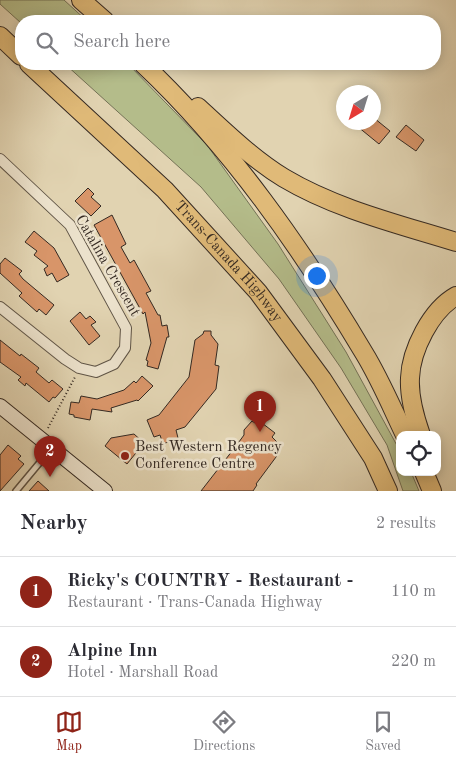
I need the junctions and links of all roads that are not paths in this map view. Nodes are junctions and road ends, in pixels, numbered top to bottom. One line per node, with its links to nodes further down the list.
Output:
1 (76, 0): 3 (highway)
2 (81, 0): 4 (highway)
3 (92, 15)
4 (98, 15)
5 (0, 36): 6 (highway)
6 (15, 50)
7 (36, 70): 14 (highway, Trans-Canada Highway)
8 (149, 70): 16 (highway)
9 (159, 70): 11 (highway)
10 (0, 158): 13 (street, Catalina Crescent)
11 (456, 242)
12 (456, 296): 17 (highway)
13 (0, 307)
14 (322, 378): 23 (highway); 24 (highway, Trans-Canada Highway)
15 (0, 406): 18 (main road)
16 (403, 431)
17 (420, 431)
18 (47, 444): 21 (lane); 22 (main road)
19 (426, 476): 25 (highway)
20 (436, 476): 26 (highway)
21 (16, 491)
22 (105, 491)
23 (376, 491)
24 (388, 491)
25 (432, 491)
26 (442, 491)

